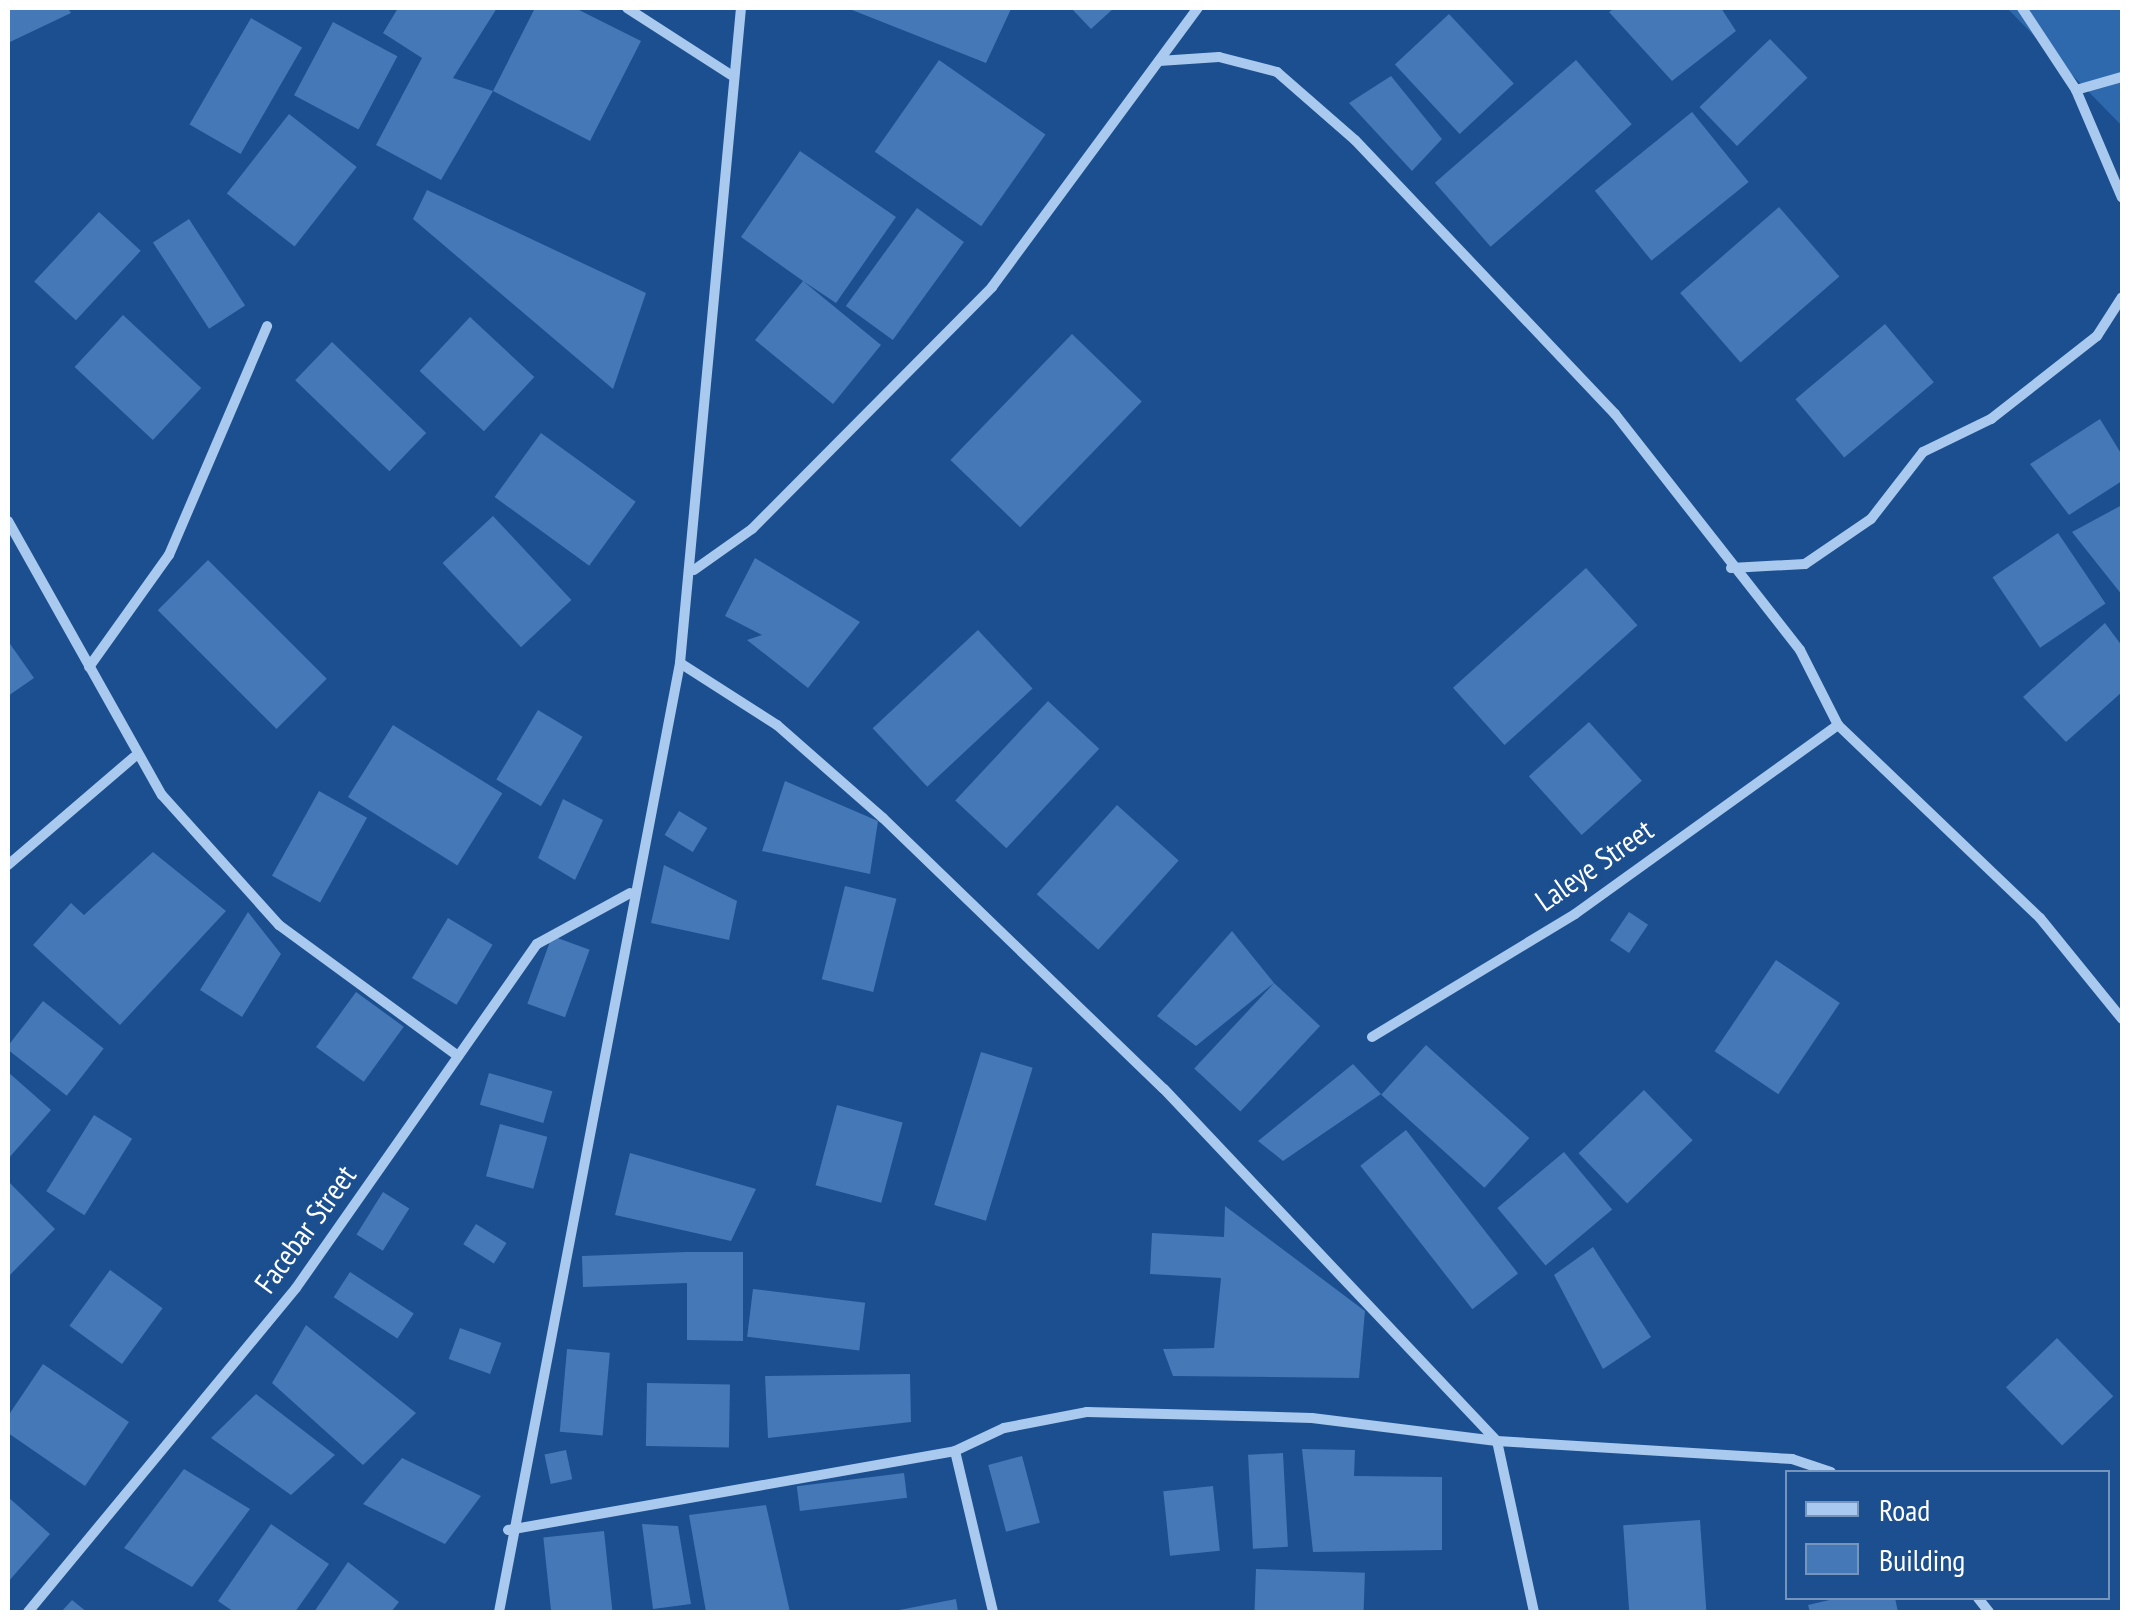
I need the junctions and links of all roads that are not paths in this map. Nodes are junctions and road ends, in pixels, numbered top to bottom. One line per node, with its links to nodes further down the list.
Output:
1 (628, 8): 6 (street)
2 (741, 8): 6 (street)
3 (1198, 8): 5 (street)
4 (2022, 8): 8 (street)
5 (1159, 61): 13 (street); 14 (street)
6 (731, 75): 14 (street)
7 (2122, 77): 8 (street)
8 (2076, 90): 9 (street)
9 (2122, 198)
10 (2122, 297): 13 (street)
11 (268, 326): 16 (street)
12 (8, 521): 16 (street)
13 (1730, 568): 17 (street)
14 (694, 570): 15 (street)
15 (680, 663): 20 (street); 24 (street)
16 (89, 667): 18 (street)
17 (1838, 725): 21 (street); 22 (street, Laleye Street)
18 (134, 757): 19 (street); 23 (street)
19 (8, 865)
20 (630, 893): 23 (street, Facebar Street); 27 (street)
21 (2122, 1019)
22 (1372, 1037)
23 (458, 1056): 28 (street, Facebar Street)
24 (1497, 1441): 25 (street); 26 (street); 31 (street)
25 (954, 1451): 27 (street); 30 (street)
26 (1825, 1470)
27 (508, 1530): 29 (street)
28 (28, 1612)
29 (499, 1612)
30 (993, 1612)
31 (1534, 1612)

